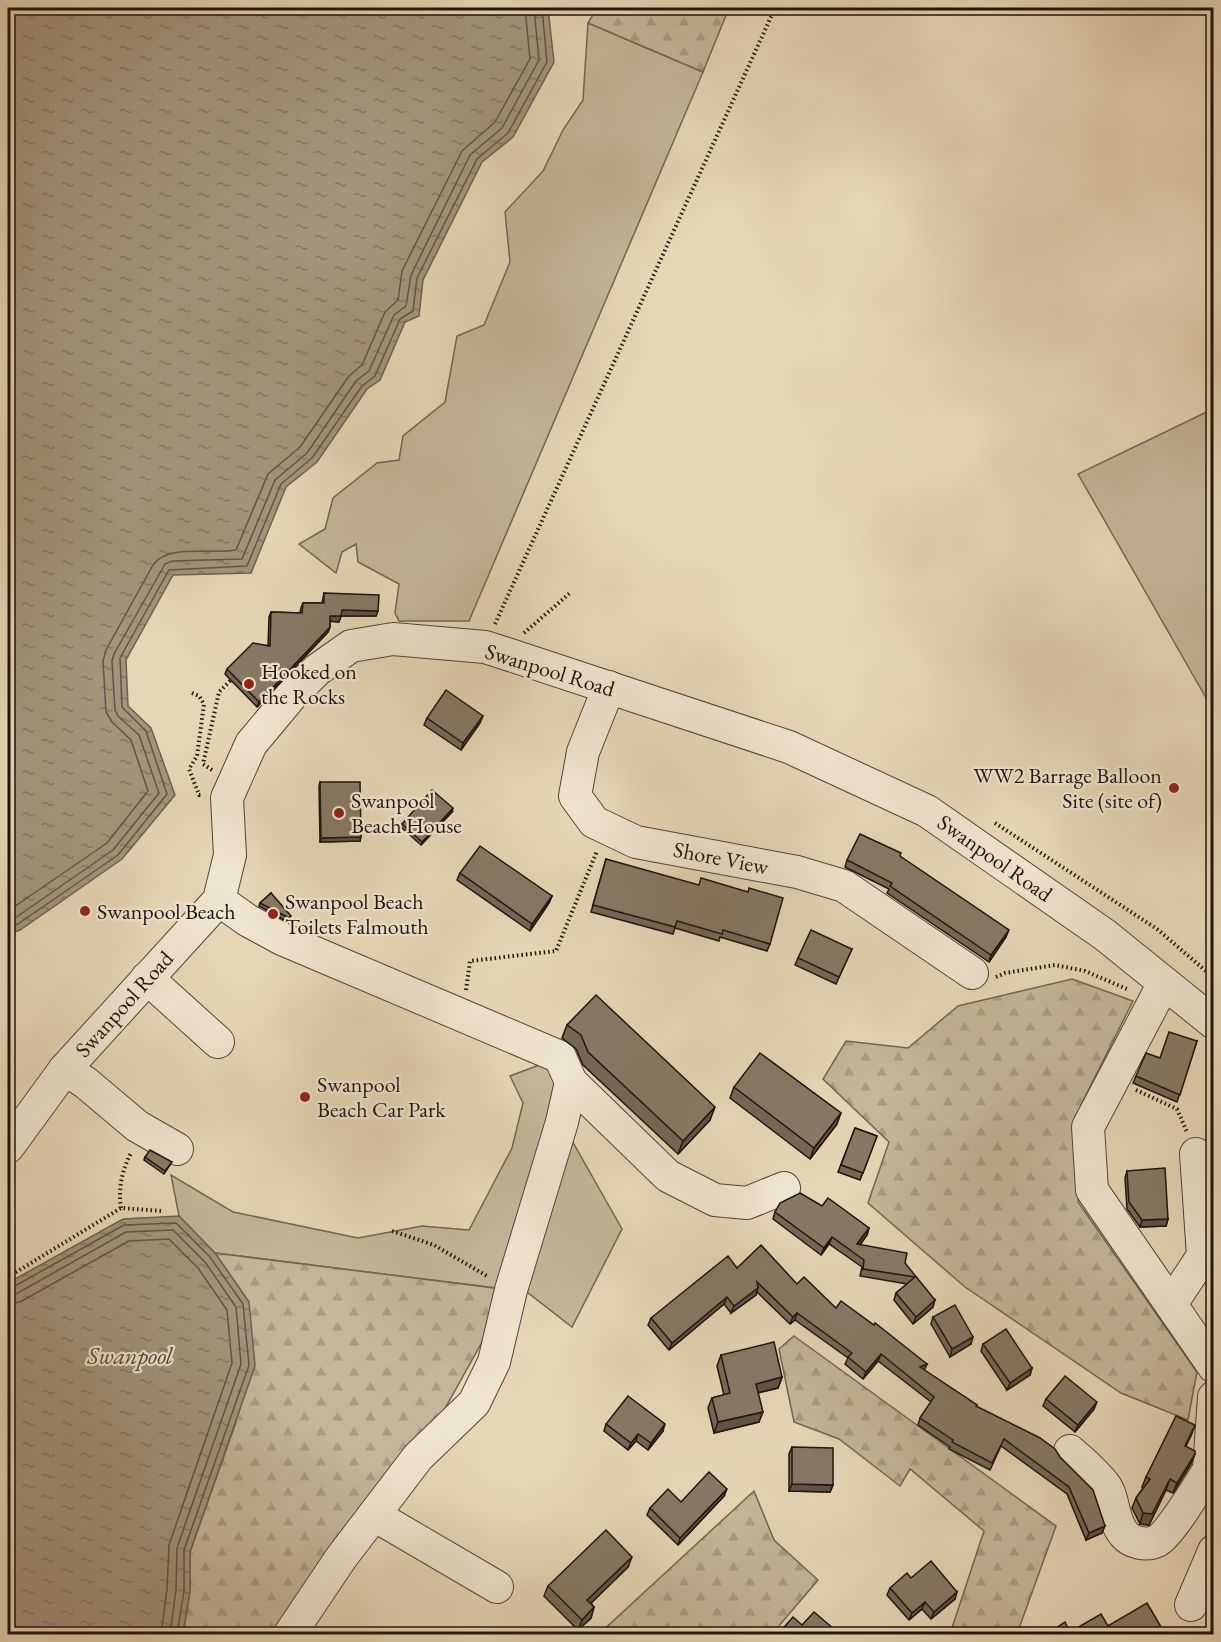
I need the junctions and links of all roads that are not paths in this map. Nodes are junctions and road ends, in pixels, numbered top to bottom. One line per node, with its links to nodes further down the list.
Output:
1 (609, 687): 2 (street, Swanpool Road); 3 (street, Shore View); 5 (street, Swanpool Road)
2 (219, 900): 4 (street, Swanpool Road); 9 (street)
3 (972, 973)
4 (147, 978): 7 (street); 8 (street, Swanpool Road)
5 (1160, 992): 6 (street, Swanpool Road); 14 (street)
6 (1214, 1023)
7 (218, 1042)
8 (65, 1069): 10 (street, Swanpool Road); 11 (street)
9 (571, 1082): 13 (street); 19 (street)
10 (8, 1147)
11 (177, 1149)
12 (1197, 1155): 14 (street)
13 (784, 1188)
14 (1171, 1304): 15 (street)
15 (1214, 1367)
16 (1214, 1397): 18 (street)
17 (1070, 1451): 18 (street)
18 (1211, 1477)
19 (374, 1515): 21 (street); 23 (street)
20 (1214, 1551): 22 (street)
21 (497, 1587)
22 (1191, 1605)
23 (290, 1635)

